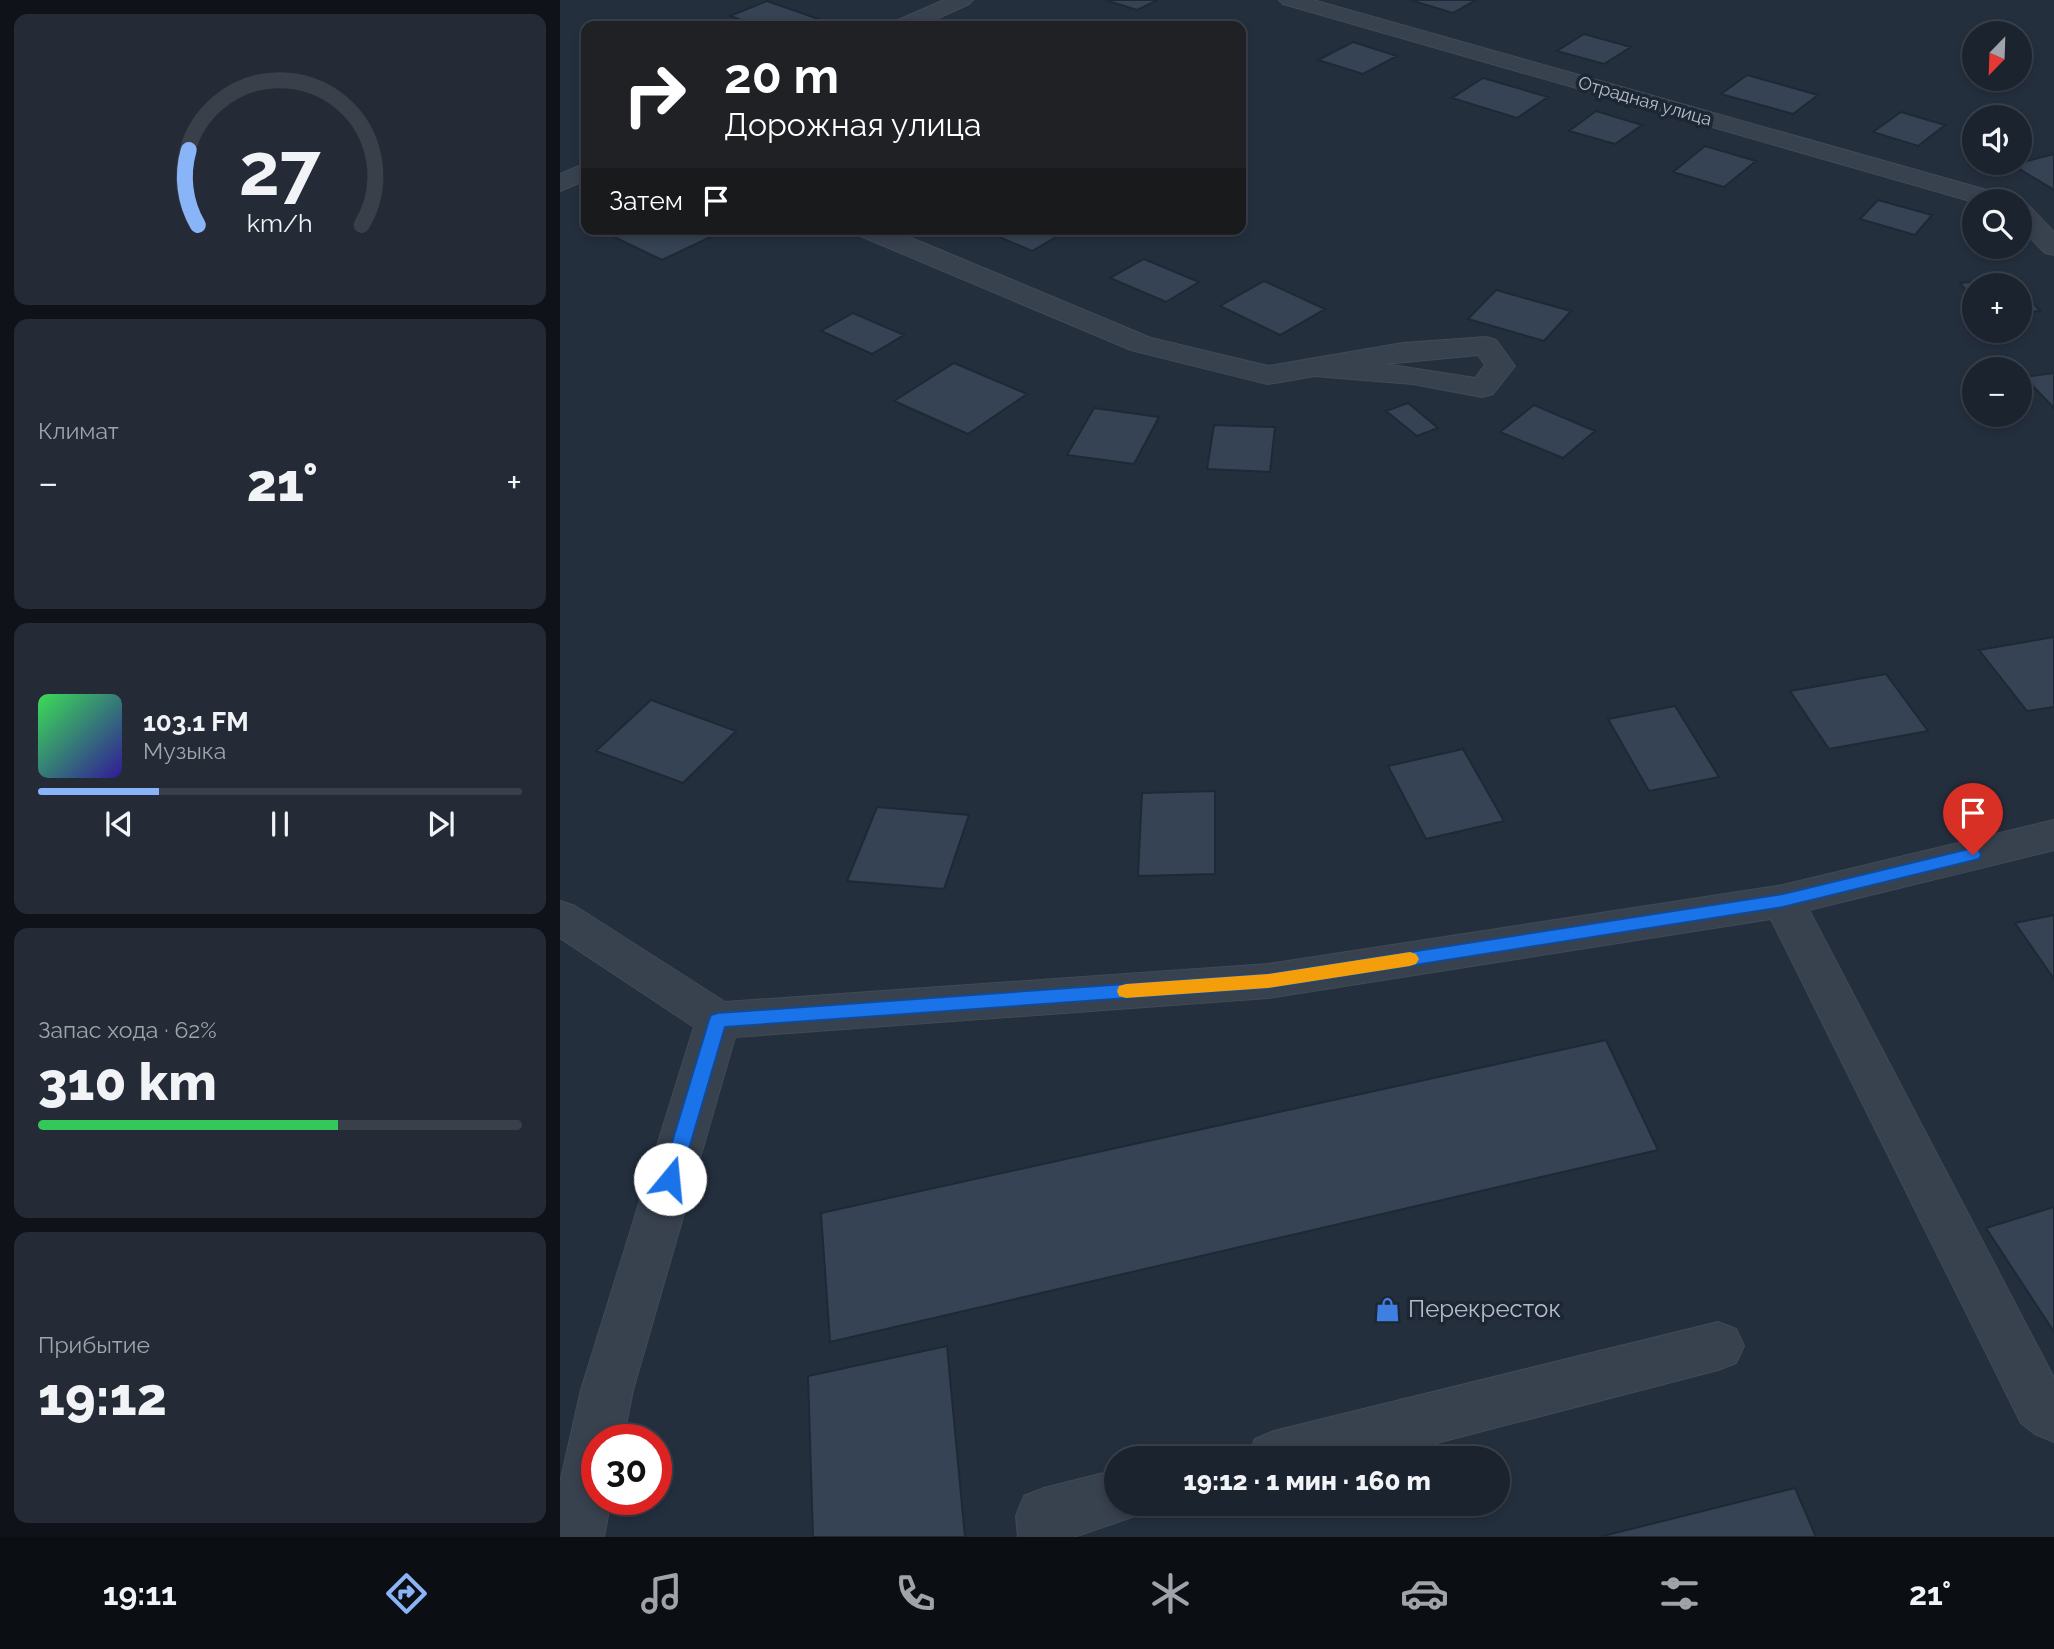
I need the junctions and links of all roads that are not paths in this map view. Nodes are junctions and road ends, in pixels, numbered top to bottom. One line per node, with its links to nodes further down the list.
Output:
1 (962, 0): 3 (street)
2 (1290, 0): 6 (street, Отрадная улица)
3 (915, 21)
4 (581, 173): 5 (street)
5 (560, 183)
6 (1962, 191)
7 (2032, 224): 9 (street)
8 (881, 235): 10 (street)
9 (2054, 247)
10 (1315, 367): 10 (street)
11 (2054, 835): 12 (street)
12 (1783, 901): 14 (street); 16 (street)
13 (560, 917): 14 (street)
14 (718, 1020): 19 (street)
15 (1718, 1346): 17 (street)
16 (2054, 1416)
17 (1322, 1446)
18 (1104, 1500): 20 (street)
19 (576, 1537)
20 (1046, 1537)

